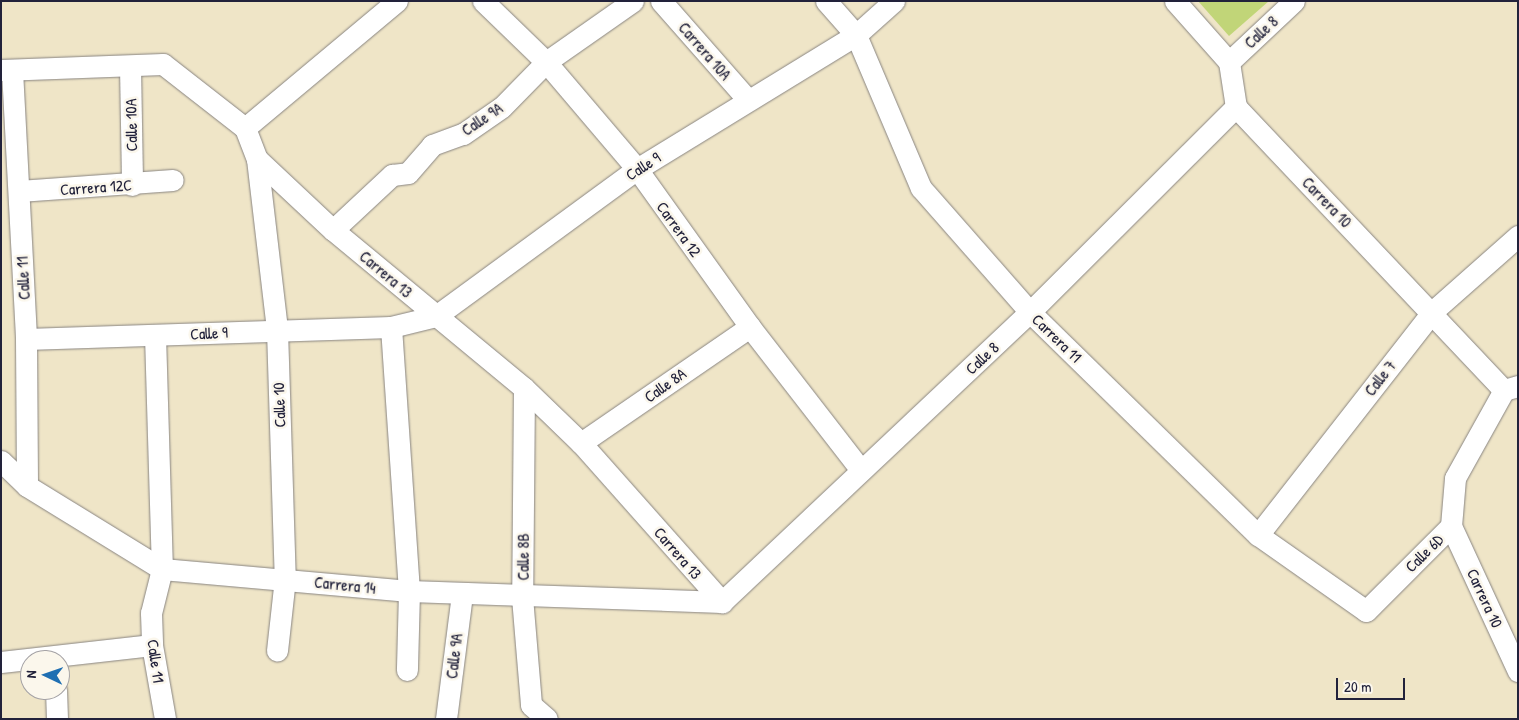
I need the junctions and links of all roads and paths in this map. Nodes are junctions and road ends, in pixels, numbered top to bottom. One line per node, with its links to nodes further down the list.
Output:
1 (396, 1): 16 (street)
2 (482, 1): 10 (street, Carrera 12)
3 (633, 1): 10 (street, Calle 9A)
4 (661, 1): 14 (street, Carrera 10A)
5 (826, 1): 9 (street, Carrera 11)
6 (894, 1): 9 (street, Calle 9)
7 (1175, 1): 11 (street)
8 (1294, 1): 11 (street, Calle 8)
9 (856, 35): 14 (street, Calle 9); 24 (street, Carrera 11)
10 (546, 62): 18 (street, Carrera 12); 22 (street, Calle 9A)
11 (1229, 62): 15 (street)
12 (130, 66): 13 (street); 16 (street); 20 (street, Calle 10A)
13 (7, 70): 21 (street, Calle 11)
14 (748, 100): 18 (street, Calle 9)
15 (1236, 107): 24 (street, Calle 8); 25 (street, Carrera 10)
16 (245, 128): 17 (street, Carrera 13)
17 (256, 159): 22 (street, Carrera 13); 29 (street, Calle 10)
18 (637, 169): 26 (street, Calle 9); 28 (street, Carrera 12)
19 (173, 180): 20 (street, Carrera 12C)
20 (132, 185): 21 (street, Carrera 12C)
21 (19, 191): 31 (street, Calle 11)
22 (333, 230): 26 (street, Carrera 13)
23 (1518, 236): 25 (street, Calle 7)
24 (1030, 312): 36 (street, Calle 8); 39 (street, Carrera 11)
25 (1432, 312): 33 (street, Carrera 10); 39 (street, Calle 7)
26 (436, 316): 27 (street, Calle 9); 32 (street, Carrera 13)
27 (391, 327): 29 (street, Calle 9); 42 (street)
28 (750, 327): 34 (street, Calle 8A); 36 (street, Carrera 12)
29 (277, 330): 30 (street, Calle 9); 41 (street, Calle 10)
30 (155, 335): 31 (street, Calle 9); 40 (street, Calle 11)
31 (26, 340): 37 (street, Calle 11)
32 (524, 388): 34 (street, Carrera 13); 44 (street, Calle 8B)
33 (1511, 388): 38 (street, Calle 6D)
34 (581, 443): 45 (street, Carrera 13)
35 (1, 461): 37 (street, Carrera 14)
36 (860, 470): 45 (street, Calle 8)
37 (27, 486): 40 (street, Carrera 14)
38 (1451, 526): 46 (street, Calle 6D); 53 (street, Carrera 10)
39 (1258, 535): 46 (street, Carrera 11)
40 (162, 569): 41 (street, Carrera 14); 47 (street, Calle 11)
41 (285, 578): 42 (street, Carrera 14); 48 (street, Calle 10)
42 (409, 591): 43 (street, Carrera 14); 52 (street)
43 (462, 594): 44 (street, Carrera 14); 57 (street, Calle 9A)
44 (522, 596): 45 (street, Carrera 14); 58 (street, Calle 8B)
45 (722, 602)
46 (1366, 611)
47 (152, 646): 49 (street); 56 (street, Calle 11)
48 (277, 650)
49 (70, 656)
50 (20, 661): 51 (street)
51 (1, 662)
52 (407, 670)
53 (1518, 671)
54 (56, 700): 55 (street)
55 (57, 719)
56 (165, 719)
57 (446, 719)
58 (547, 719)

